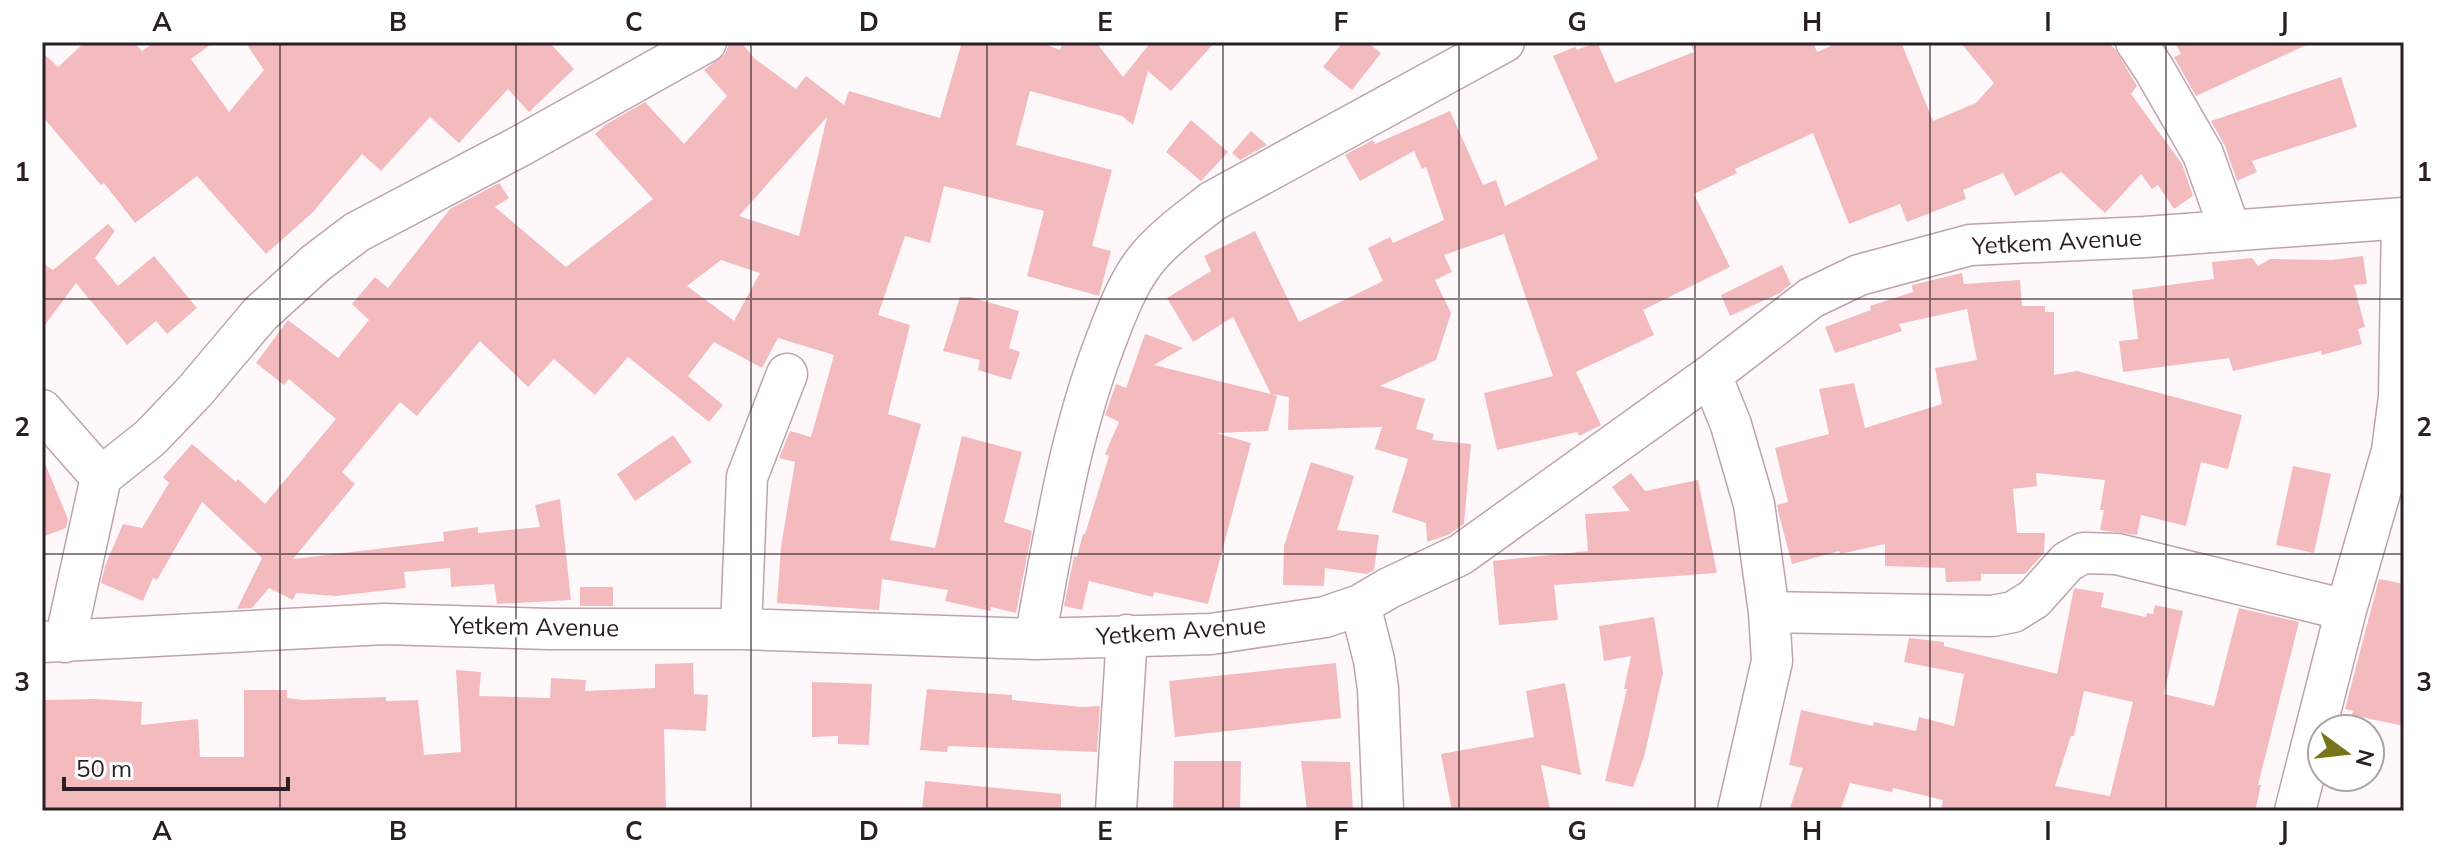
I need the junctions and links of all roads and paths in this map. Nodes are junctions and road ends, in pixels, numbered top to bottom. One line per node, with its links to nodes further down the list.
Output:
1 (706, 42): 9 (street)
2 (1504, 42): 15 (street)
3 (2136, 42): 5 (street)
4 (2403, 218): 5 (street, Yetkem Avenue); 11 (street)
5 (2230, 230): 7 (street, Yetkem Avenue)
6 (787, 374): 13 (street)
7 (1711, 375): 10 (street, Yetkem Avenue); 12 (street)
8 (42, 410): 9 (street)
9 (101, 477): 16 (street)
10 (1360, 605): 14 (street, Yetkem Avenue); 18 (street)
11 (2346, 610): 12 (street); 20 (street)
12 (1769, 612): 19 (street)
13 (741, 629): 15 (street, Yetkem Avenue); 16 (street, Yetkem Avenue)
14 (1127, 635): 15 (street, Yetkem Avenue); 17 (street)
15 (1035, 639)
16 (53, 642)
17 (1116, 811)
18 (1383, 811)
19 (1738, 811)
20 (2295, 811)

